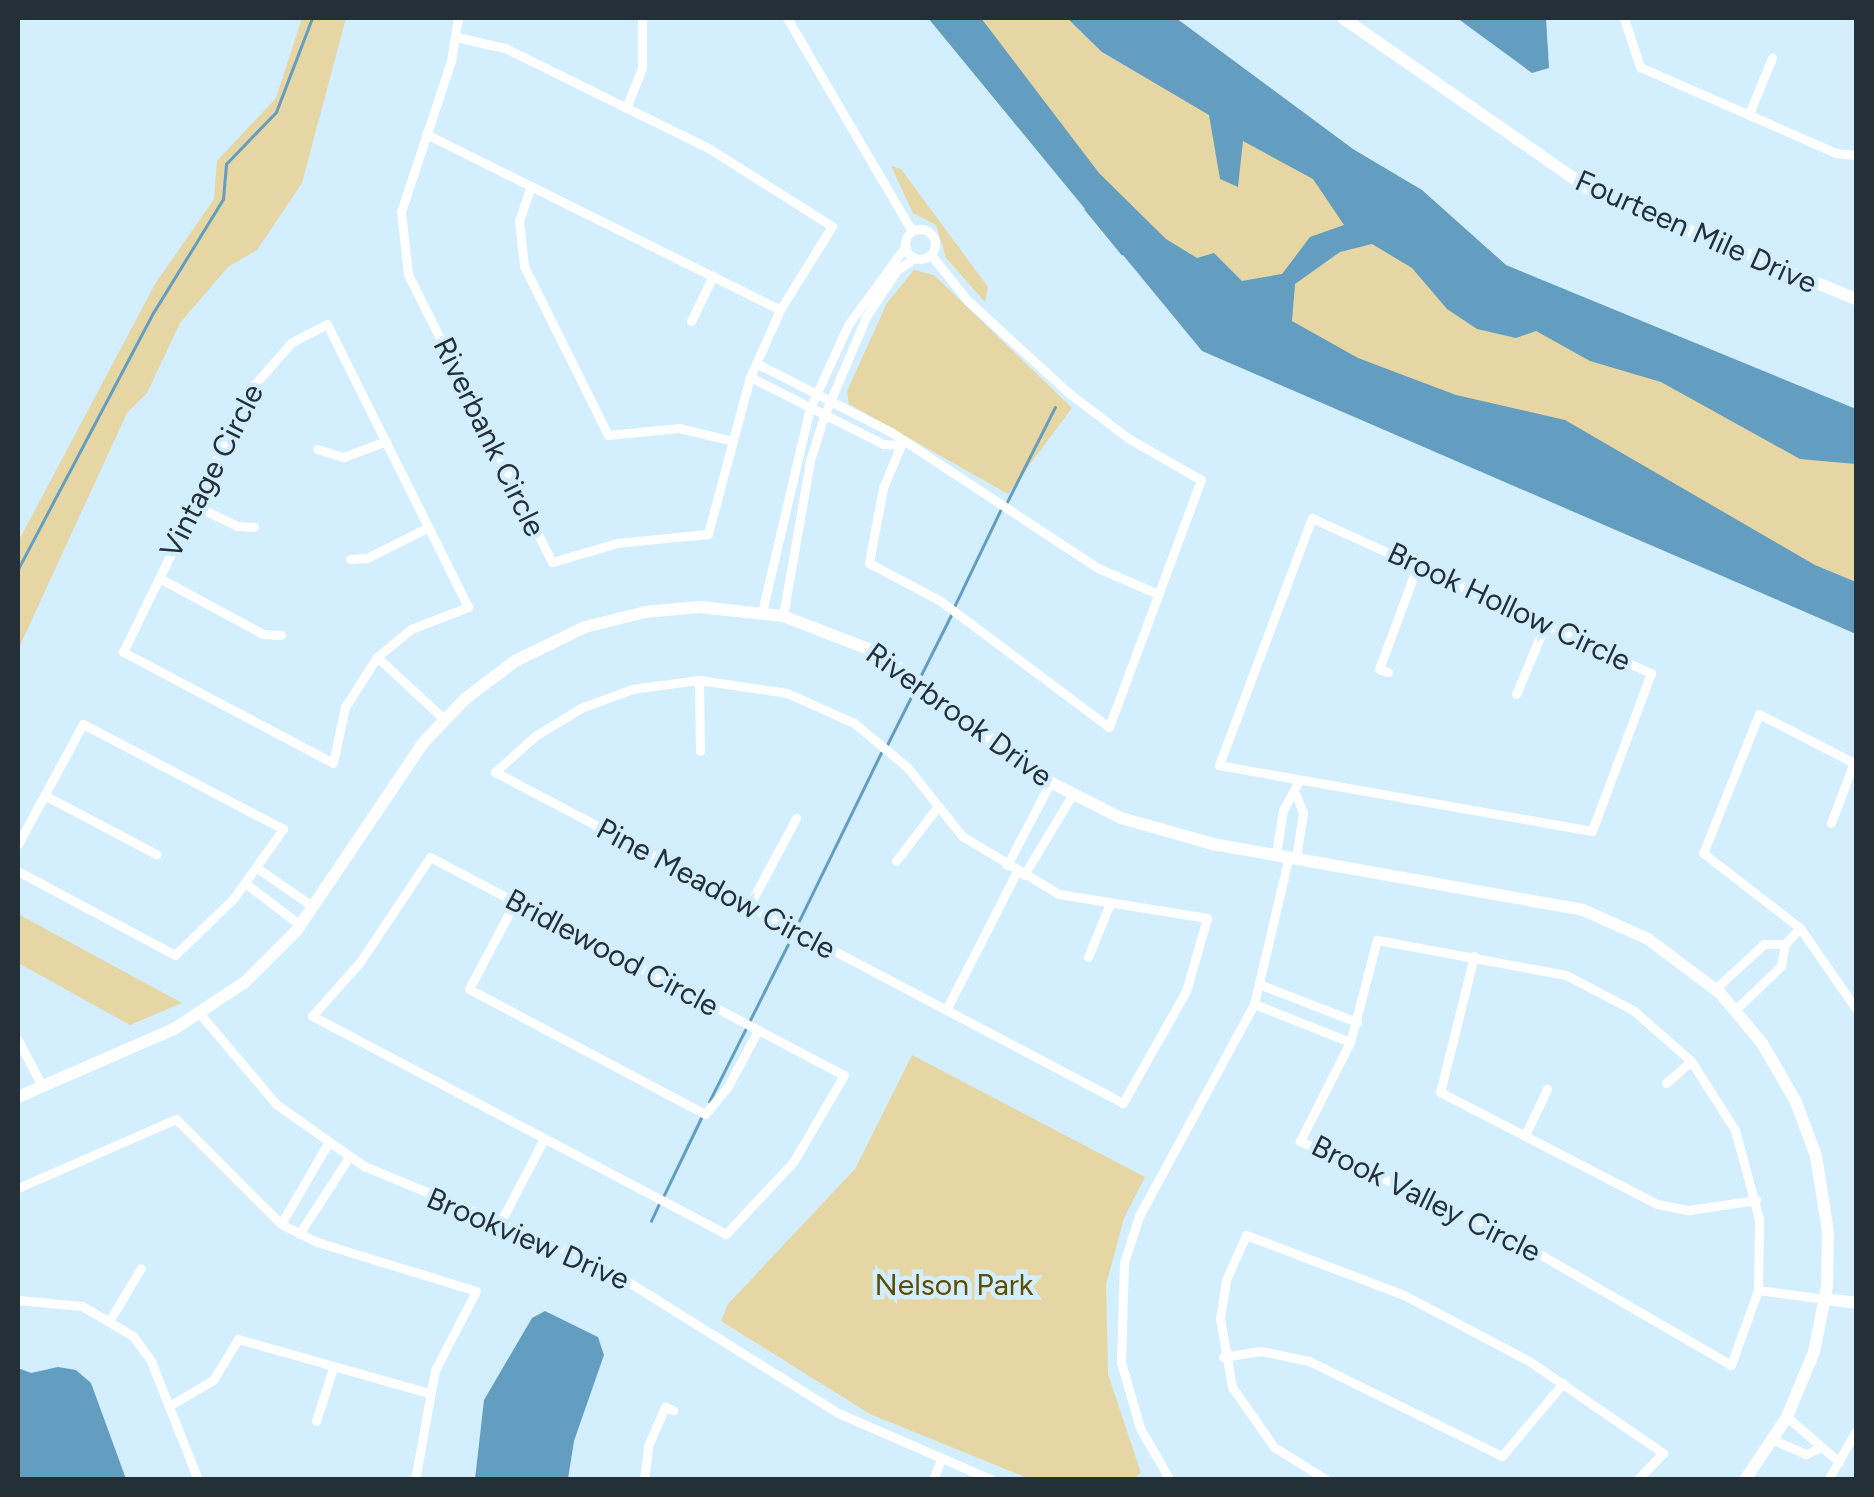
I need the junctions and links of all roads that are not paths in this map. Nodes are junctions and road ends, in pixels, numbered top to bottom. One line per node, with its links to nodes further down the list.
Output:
1 (458, 18): 6 (street, Riverbank Circle)
2 (642, 18): 8 (street)
3 (787, 18): 13 (street)
4 (1343, 18): 18 (street, Fourteen Mile Drive)
5 (1624, 18): 9 (street)
6 (456, 37): 8 (street); 10 (street, Riverbank Circle)
7 (1772, 58): 9 (street)
8 (626, 108): 19 (street, Riverbank Circle)
9 (1749, 114): 11 (street)
10 (426, 134): 12 (street); 27 (street, Riverbank Circle)
11 (1856, 156)
12 (532, 186): 17 (street); 27 (street)
13 (912, 230): 14 (street); 15 (street)
14 (905, 247): 16 (street); 23 (street)
15 (930, 256): 16 (street); 37 (street)
16 (914, 258): 24 (street)
17 (713, 276): 19 (street); 20 (street)
18 (1856, 299)
19 (780, 310): 21 (street, Riverbank Circle)
20 (690, 320)
21 (756, 363): 22 (street, Riverbank Circle); 23 (street)
22 (750, 377): 25 (street); 27 (street, Riverbank Circle)
23 (816, 394): 24 (street); 25 (street)
24 (831, 401): 26 (street); 29 (street)
25 (810, 408): 26 (street); 38 (street)
26 (824, 416): 29 (street); 39 (street)
27 (729, 440)
28 (386, 441): 30 (street); 31 (street, Vintage Circle); 33 (street, Vintage Circle)
29 (901, 445): 37 (street); 37 (street)
30 (317, 449)
31 (194, 505): 32 (street); 36 (street, Vintage Circle)
32 (254, 526)
33 (429, 528): 34 (street); 42 (street, Vintage Circle)
34 (350, 559)
35 (1418, 564): 40 (street, Brook Hollow Circle); 43 (street); 49 (street, Brook Hollow Circle)
36 (159, 578): 41 (street); 42 (street, Vintage Circle)
37 (1158, 594)
38 (762, 612): 39 (street, Riverbrook Drive); 46 (street, Riverbrook Drive)
39 (783, 616): 50 (street, Riverbrook Drive)
40 (1546, 623): 45 (street); 49 (street, Brook Hollow Circle)
41 (281, 636)
42 (377, 657): 46 (street)
43 (1388, 672)
44 (699, 680): 47 (street); 54 (street, Pine Meadow Circle); 72 (street, Pine Meadow Circle)
45 (1516, 694)
46 (444, 720): 71 (street, Riverbrook Drive)
47 (700, 751)
48 (1855, 763): 56 (street); 74 (street)
49 (1300, 779): 52 (street)
50 (1050, 782): 51 (street, Riverbrook Drive); 57 (street)
51 (1072, 794): 59 (street); 61 (street, Riverbrook Drive)
52 (1296, 795): 61 (street); 61 (street)
53 (44, 796): 58 (street); 60 (street); 63 (street)
54 (938, 806): 62 (street); 64 (street, Pine Meadow Circle)
55 (796, 818): 72 (street)
56 (1831, 823)
57 (1023, 842): 59 (street); 64 (street)
58 (18, 844)
59 (1038, 851): 64 (street)
60 (156, 854)
61 (1287, 856): 78 (street); 79 (street, Riverbrook Drive)
62 (896, 862)
63 (257, 868): 66 (street); 67 (street)
64 (1016, 870): 70 (street, Pine Meadow Circle); 82 (street)
65 (18, 872): 67 (street)
66 (276, 880): 68 (street); 71 (street)
67 (246, 884): 68 (street)
68 (262, 897): 73 (street)
69 (515, 902): 86 (street, Bridlewood Circle); 86 (street); 95 (street, Bridlewood Circle)
70 (1110, 903): 77 (street); 82 (street, Pine Meadow Circle)
71 (312, 906): 73 (street, Riverbrook Drive)
72 (749, 906): 82 (street, Pine Meadow Circle)
73 (300, 925): 84 (street, Riverbrook Drive)
74 (1800, 928): 75 (street); 81 (street)
75 (1785, 944): 79 (street); 83 (street)
76 (1474, 956): 85 (street, Brook Valley Circle); 89 (street, Brook Valley Circle); 94 (street)
77 (1088, 957)
78 (1262, 984): 80 (street); 85 (street)
79 (1715, 989): 83 (street, Riverbrook Drive)
80 (1254, 1004): 88 (street); 124 (street)
81 (1856, 1009)
82 (946, 1010)
83 (1735, 1010): 107 (street, Riverbrook Drive)
84 (200, 1014): 91 (street, Riverbrook Drive); 96 (street, Brookview Drive)
85 (1357, 1022): 88 (street, Brook Valley Circle)
86 (758, 1030): 95 (street, Bridlewood Circle)
87 (18, 1040): 91 (street)
88 (1350, 1042): 106 (street, Brook Valley Circle)
89 (1691, 1061): 90 (street); 99 (street, Brook Valley Circle)
90 (1666, 1082)
91 (42, 1086): 93 (street, Riverbrook Drive)
92 (1547, 1090): 94 (street)
93 (18, 1097)
94 (1526, 1134): 99 (street)
95 (544, 1139): 103 (street)
96 (327, 1144): 97 (street, Brookview Drive); 100 (street)
97 (348, 1157): 101 (street); 103 (street, Brookview Drive)
98 (18, 1188): 102 (street)
99 (1756, 1200): 106 (street, Brook Valley Circle)
100 (295, 1202): 101 (street); 102 (street)
101 (312, 1213): 104 (street)
102 (281, 1224): 104 (street)
103 (500, 1224): 122 (street, Brookview Drive)
104 (299, 1234): 114 (street)
105 (141, 1268): 110 (street)
106 (1758, 1290): 107 (street)
107 (1825, 1299): 109 (street); 117 (street, Riverbrook Drive)
108 (18, 1300): 110 (street)
109 (1856, 1303)
110 (111, 1318): 115 (street)
111 (1223, 1356): 113 (street); 113 (street); 130 (street)
112 (333, 1368): 114 (street); 115 (street); 118 (street)
113 (1563, 1382): 131 (street)
114 (429, 1393): 126 (street)
115 (169, 1406): 125 (street)
116 (673, 1410): 127 (street)
117 (1787, 1417): 120 (street, Riverbrook Drive); 121 (street)
118 (316, 1421)
119 (1856, 1430): 123 (street)
120 (1774, 1440): 121 (street); 132 (street, Riverbrook Drive)
121 (1816, 1449): 123 (street)
122 (941, 1460): 128 (street); 129 (street, Brookview Drive)
123 (1839, 1462): 133 (street)
124 (1167, 1479)
125 (198, 1480)
126 (415, 1480)
127 (644, 1480)
128 (933, 1480)
129 (992, 1480)
130 (1327, 1480)
131 (1637, 1480)
132 (1745, 1480)
133 (1828, 1480)

